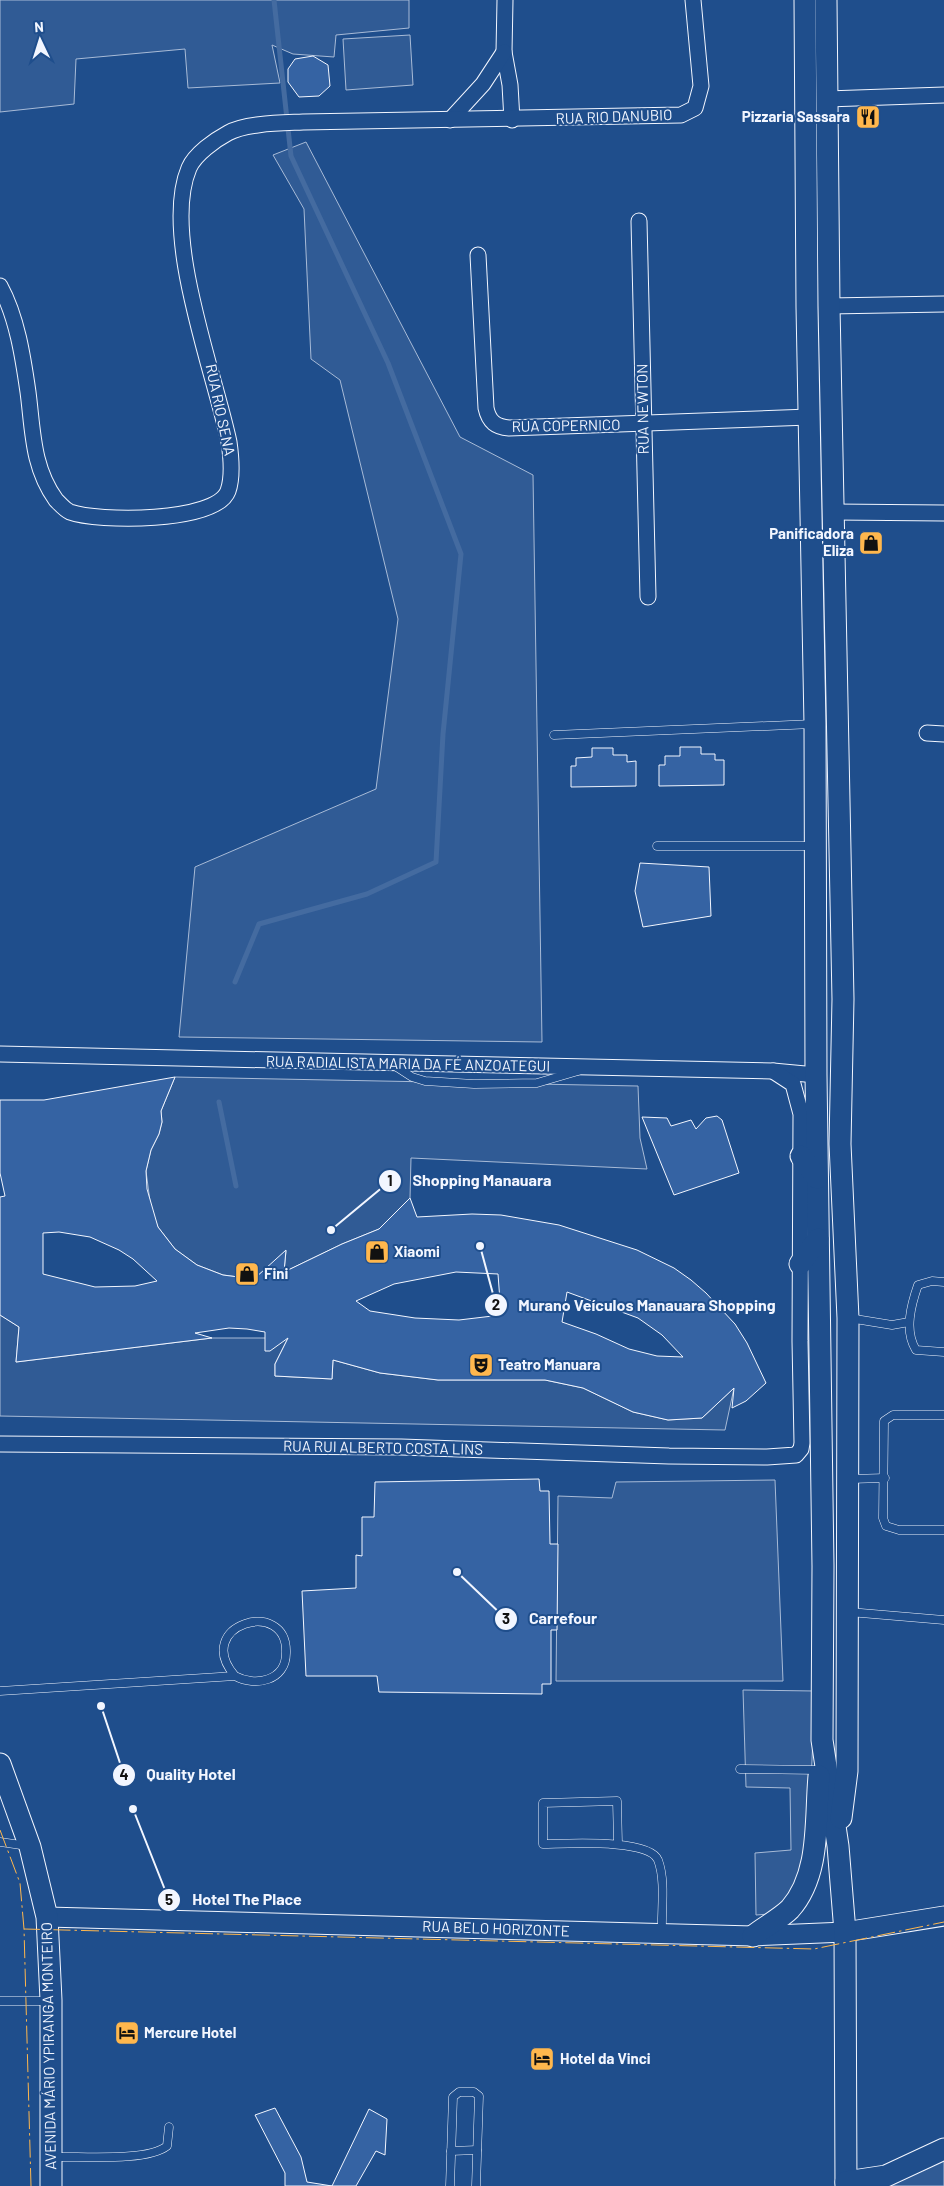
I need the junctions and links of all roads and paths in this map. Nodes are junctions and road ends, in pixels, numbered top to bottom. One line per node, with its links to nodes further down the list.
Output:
1 (506, 0): 5 (street)
2 (693, 0): 9 (street, RUA RIO DANUBIO)
3 (805, 0): 16 (main road)
4 (826, 0): 7 (main road)
5 (504, 52): 8 (street); 9 (street)
6 (944, 95): 7 (street)
7 (828, 99): 15 (main road)
8 (450, 120): 9 (street, RUA RIO DANUBIO); 10 (street, RUA RIO DANUBIO)
9 (512, 120)
10 (266, 124): 13 (street, RUA RIO SENA)
11 (639, 220): 17 (street, RUA NEWTON)
12 (478, 255): 17 (street, RUA COPERNICO)
13 (0, 286)
14 (944, 304): 15 (street)
15 (829, 306): 18 (main road)
16 (809, 417): 17 (street, RUA COPERNICO); 21 (main road)
17 (643, 424): 20 (street, RUA NEWTON)
18 (834, 512): 19 (street); 35 (main road)
19 (944, 513)
20 (648, 597)
21 (815, 724): 24 (lane); 26 (main road)
22 (927, 733): 23 (street)
23 (944, 734)
24 (554, 735)
25 (656, 846): 26 (lane)
26 (815, 846): 29 (main road)
27 (0, 1054): 28 (street, RUA RADIALISTA MARIA DA FÉ ANZOATEGUI)
28 (773, 1071): 29 (street, RUA RADIALISTA MARIA DA FÉ ANZOATEGUI); 30 (street)
29 (816, 1075): 31 (main road)
30 (801, 1156): 31 (main road); 33 (street)
31 (818, 1178): 32 (main road)
32 (818, 1238): 33 (main road); 47 (main road)
33 (800, 1264): 39 (street, RUA RUI ALBERTO COSTA LINS)
34 (944, 1282): 36 (lane)
35 (848, 1318): 36 (lane); 41 (main road)
36 (909, 1322): 37 (lane)
37 (944, 1352)
38 (944, 1415): 40 (lane)
39 (0, 1444)
40 (885, 1478): 41 (lane); 42 (lane)
41 (847, 1479): 43 (main road)
42 (944, 1530)
43 (847, 1612): 44 (lane); 53 (main road)
44 (944, 1620)
45 (235, 1676): 45 (lane); 46 (lane)
46 (0, 1691)
47 (822, 1740): 50 (main road); 53 (main road)
48 (0, 1764): 54 (main road, AVENIDA MÁRIO YPIRANGA MONTEIRO)
49 (740, 1769): 50 (lane)
50 (820, 1770): 59 (main road)
51 (0, 1842): 54 (lane)
52 (618, 1844): 52 (lane); 58 (lane)
53 (838, 1846): 57 (main road)
54 (30, 1847): 56 (main road, AVENIDA MÁRIO YPIRANGA MONTEIRO)
55 (944, 1916): 57 (street, RUA BELO HORIZONTE)
56 (47, 1917): 58 (street, RUA BELO HORIZONTE); 60 (main road, AVENIDA MÁRIO YPIRANGA MONTEIRO)
57 (845, 1932): 59 (street, RUA BELO HORIZONTE); 67 (main road)
58 (662, 1933): 59 (street, RUA BELO HORIZONTE)
59 (753, 1936)
60 (51, 2000): 61 (lane); 66 (main road, AVENIDA MÁRIO YPIRANGA MONTEIRO)
61 (0, 2001)
62 (169, 2127): 66 (lane)
63 (944, 2149): 67 (main road)
64 (477, 2150): 65 (lane); 65 (lane); 70 (lane)
65 (451, 2151): 69 (lane)
66 (51, 2157): 68 (main road, AVENIDA MÁRIO YPIRANGA MONTEIRO)
67 (846, 2184)
68 (51, 2186)
69 (450, 2186)
70 (476, 2186)

